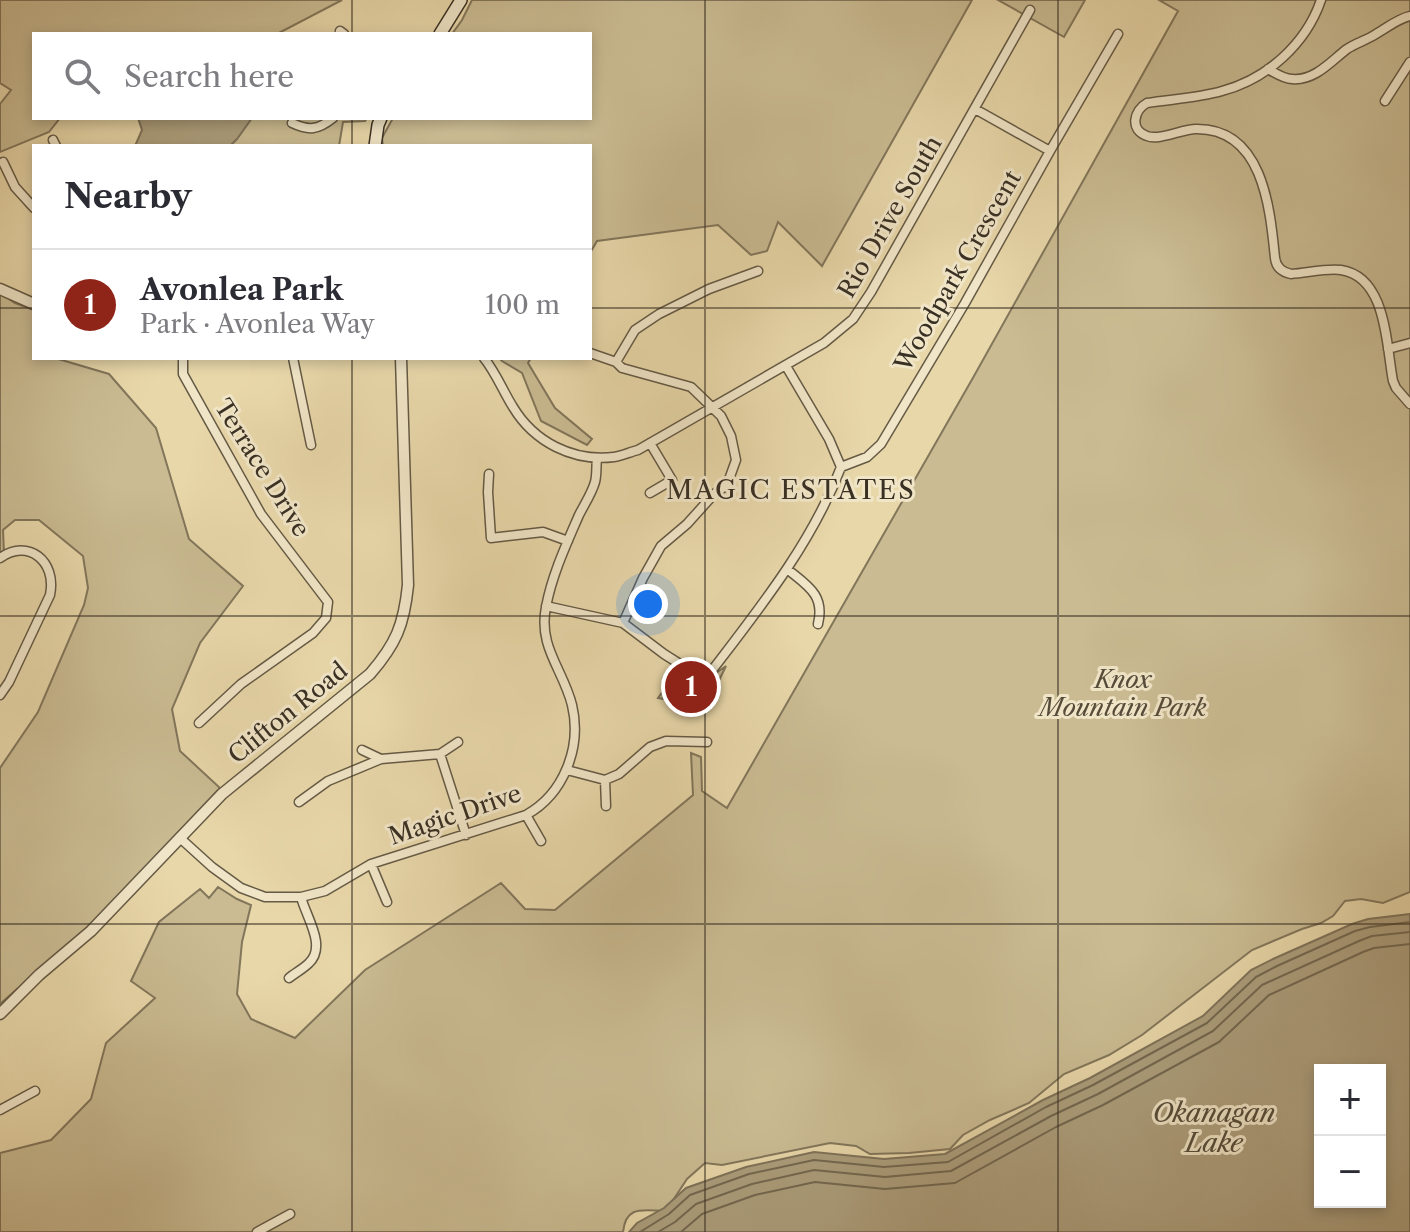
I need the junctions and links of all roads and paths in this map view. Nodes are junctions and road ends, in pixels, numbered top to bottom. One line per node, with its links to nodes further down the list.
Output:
1 (461, 0): 5 (main road)
2 (1321, 0): 8 (street)
3 (1030, 10): 10 (street, Rio Drive South)
4 (1410, 16): 8 (street)
5 (441, 32)
6 (1118, 34): 15 (street)
7 (1410, 62): 9 (street)
8 (1268, 69): 22 (street)
9 (1385, 101)
10 (975, 109): 15 (street, Woodpark Crescent); 29 (street, Rio Drive South)
11 (329, 120): 13 (street)
12 (380, 120): 14 (main road)
13 (292, 123)
14 (375, 144)
15 (1050, 151): 35 (street, Woodpark Crescent)
16 (3, 162): 17 (street)
17 (32, 206)
18 (758, 271): 28 (street)
19 (0, 289): 20 (street)
20 (32, 303)
21 (1410, 343): 22 (street)
22 (1388, 349): 30 (street)
23 (592, 354): 28 (street)
24 (183, 360): 45 (street, Terrace Drive)
25 (293, 360): 33 (street)
26 (401, 360): 57 (street, Clifton Road)
27 (486, 360): 34 (street, Rio Drive South)
28 (616, 362): 31 (street)
29 (786, 366): 31 (street, Rio Drive South); 35 (street)
30 (1410, 404)
31 (713, 407): 32 (street, Rio Drive South); 42 (street)
32 (650, 443): 34 (street, Rio Drive South); 37 (street)
33 (311, 445)
34 (597, 458): 38 (street, Magic Drive)
35 (841, 467): 40 (street)
36 (489, 474): 38 (street)
37 (650, 493)
38 (568, 541): 41 (street, Magic Drive)
39 (0, 558): 44 (street)
40 (787, 569): 42 (street); 43 (street)
41 (546, 606): 42 (street); 51 (street, Magic Drive)
42 (623, 623)
43 (818, 624)
44 (0, 695)
45 (199, 723)
46 (458, 742): 49 (street)
47 (707, 742): 52 (street)
48 (362, 750): 50 (street)
49 (440, 754): 50 (street); 56 (street)
50 (381, 759): 53 (street)
51 (567, 770): 52 (street); 55 (street, Magic Drive)
52 (605, 780): 54 (street)
53 (299, 802)
54 (606, 806)
55 (526, 815): 56 (street, Magic Drive); 58 (street)
56 (466, 835): 59 (street, Magic Drive)
57 (180, 838): 60 (street, Magic Drive); 63 (street, Clifton Road)
58 (541, 841)
59 (371, 864): 60 (street, Magic Drive); 61 (street)
60 (301, 897): 62 (street)
61 (387, 902)
62 (289, 978)
63 (0, 1014)
64 (35, 1091): 65 (street)
65 (0, 1110)
66 (290, 1214): 67 (street)
67 (257, 1232)

